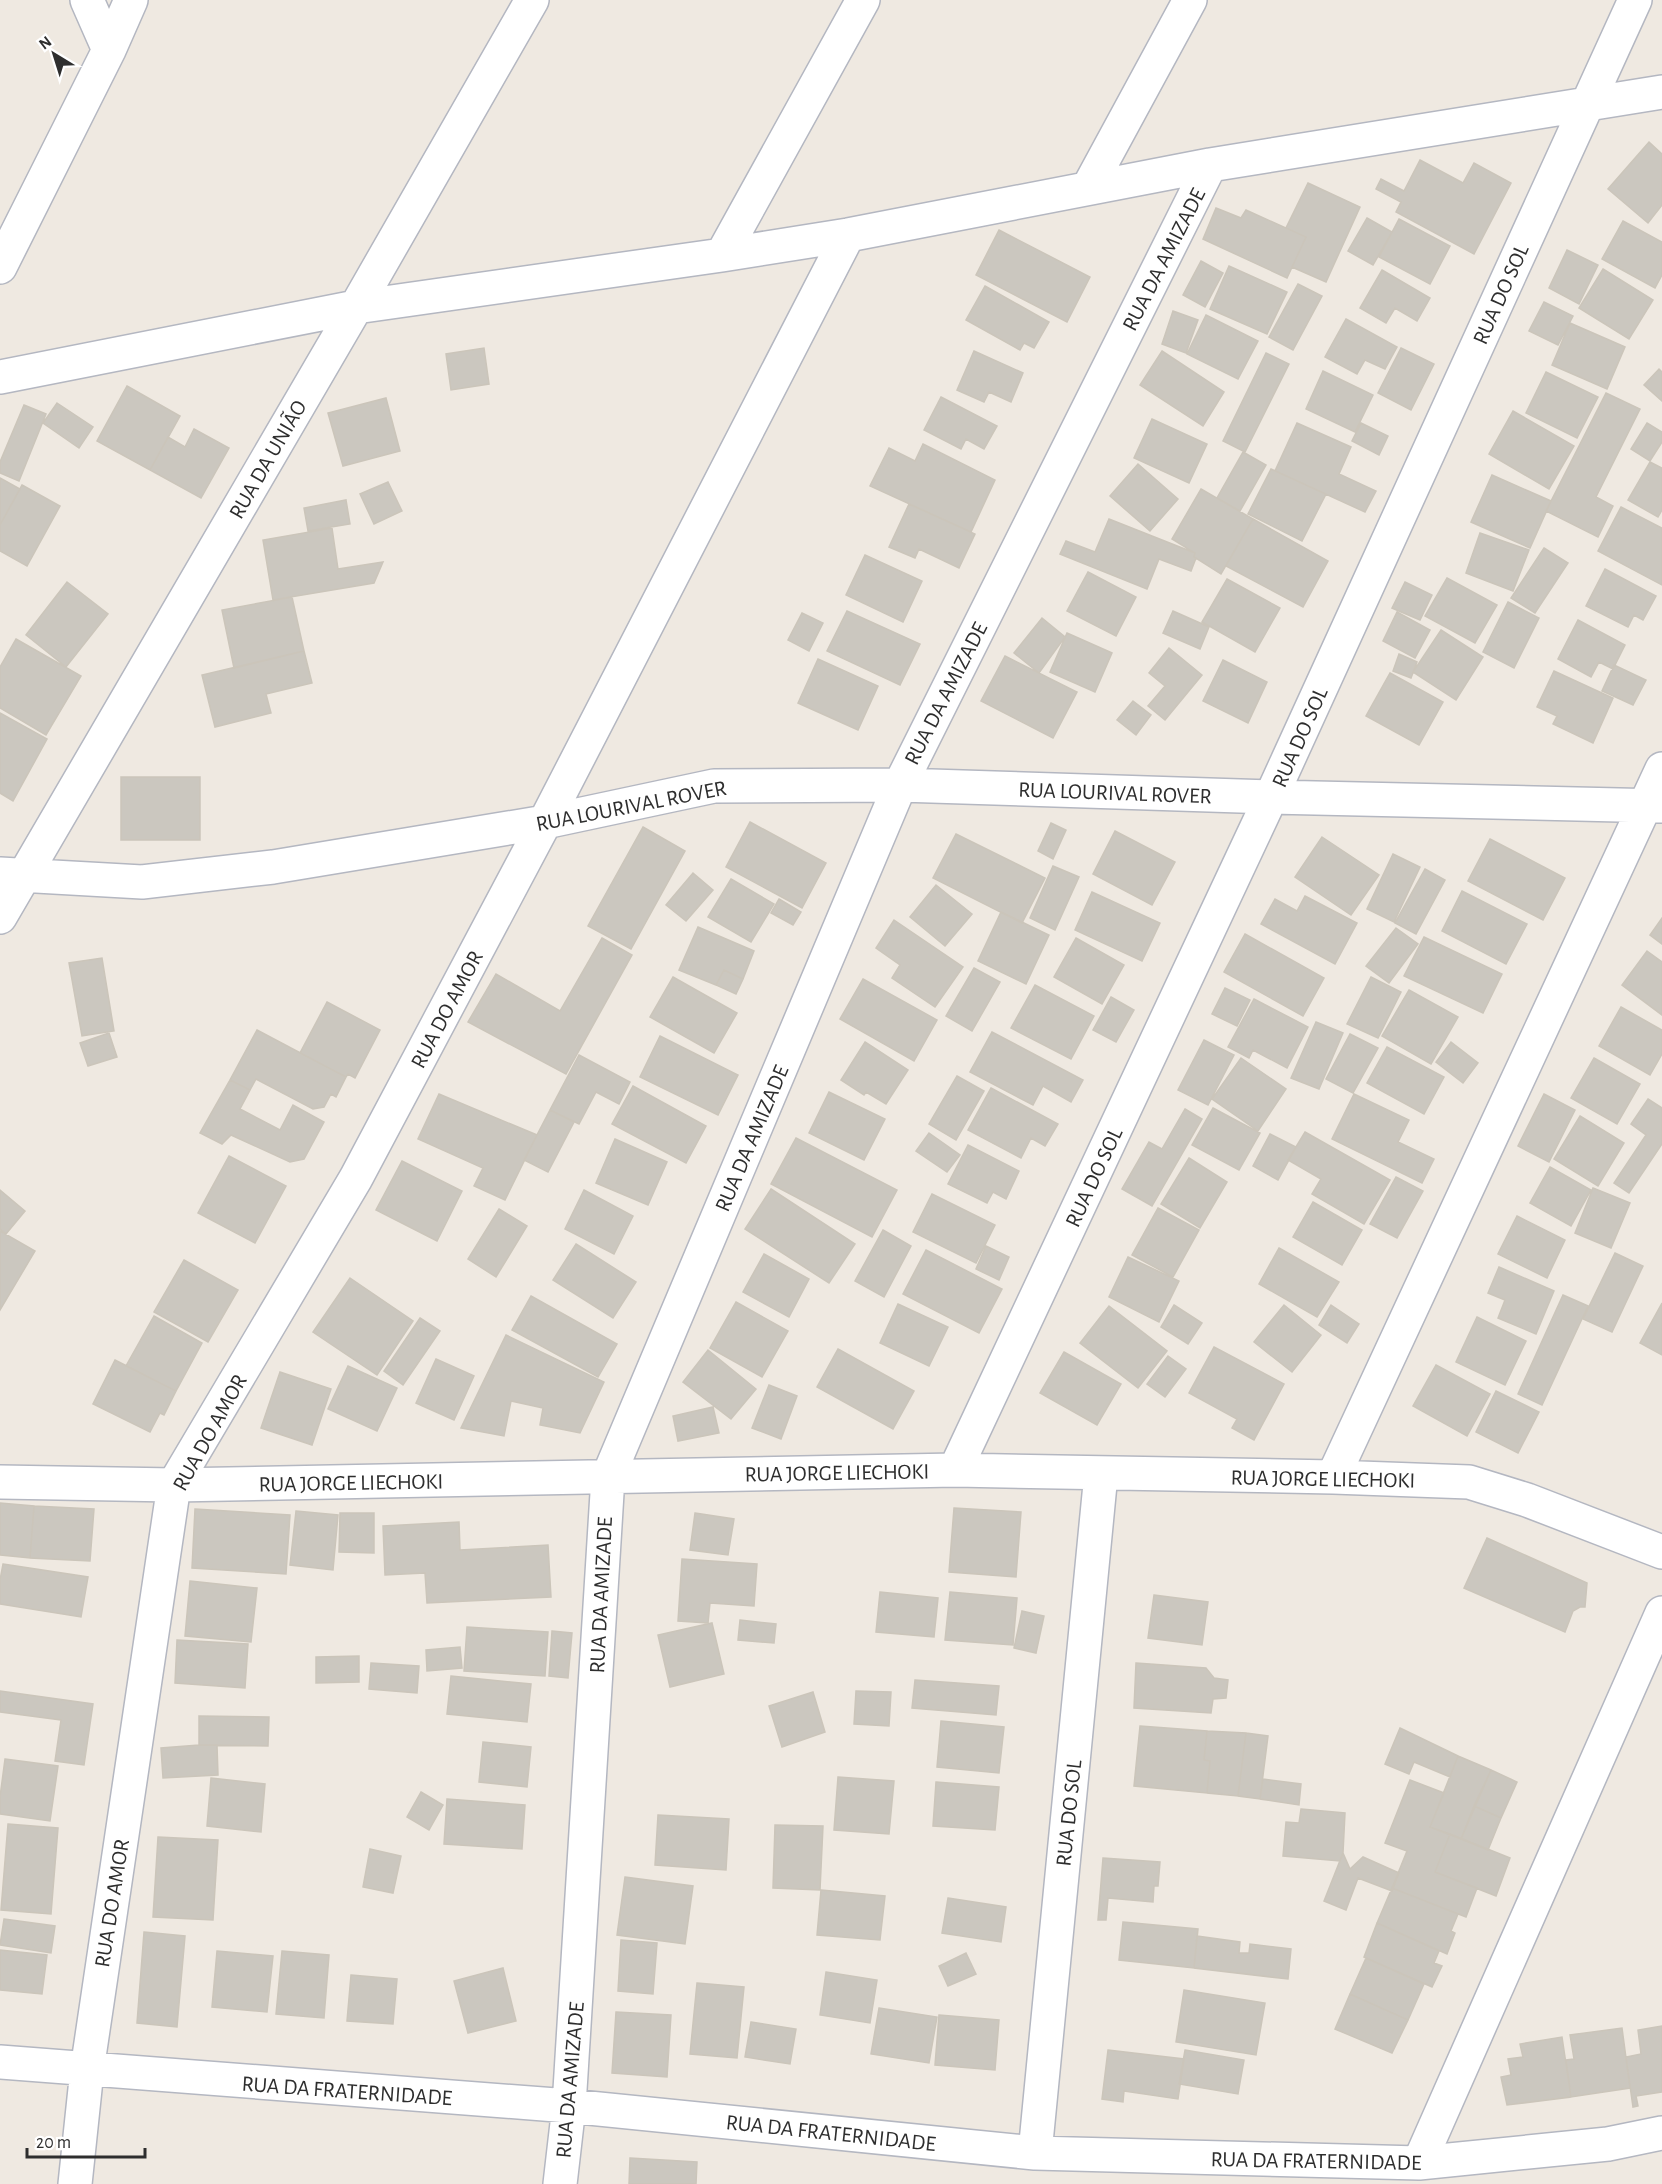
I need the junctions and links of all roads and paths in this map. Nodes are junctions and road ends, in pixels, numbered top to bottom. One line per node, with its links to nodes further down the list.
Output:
1 (87, 0): 7 (street)
2 (131, 0): 7 (street)
3 (532, 0): 15 (street, RUA DA UNIÃO)
4 (864, 0): 13 (street)
5 (1190, 0): 11 (street)
6 (1635, 0): 9 (street, RUA DO SOL)
7 (109, 50): 14 (street)
8 (1662, 92): 9 (street)
9 (1587, 104): 10 (street); 19 (street, RUA DO SOL)
10 (1210, 165): 11 (street); 18 (street, RUA DA AMIZADE)
11 (1088, 188): 12 (street)
12 (848, 235): 13 (street); 21 (street, RUA DO AMOR)
13 (722, 255): 15 (street)
14 (0, 267)
15 (356, 307): 16 (street); 22 (street, RUA DA UNIÃO)
16 (0, 377)
17 (1662, 769): 20 (street)
18 (900, 784): 19 (street, RUA LOURIVAL ROVER); 21 (street, RUA LOURIVAL ROVER); 26 (street, RUA DA AMIZADE)
19 (1271, 797): 20 (street, RUA LOURIVAL ROVER); 24 (street, RUA DO SOL)
20 (1654, 806): 27 (street)
21 (545, 822): 22 (street, RUA LOURIVAL ROVER); 29 (street, RUA DO AMOR)
22 (12, 874): 23 (street, RUA DA UNIÃO)
23 (0, 917)
24 (955, 1470): 25 (street, RUA JORGE LIECHOKI); 26 (street, RUA JORGE LIECHOKI)
25 (1101, 1474): 27 (street, RUA JORGE LIECHOKI); 36 (street, RUA DO SOL)
26 (608, 1477): 29 (street, RUA JORGE LIECHOKI); 34 (street, RUA DA AMIZADE)
27 (1333, 1477): 30 (street, RUA JORGE LIECHOKI)
28 (0, 1482): 29 (street, RUA JORGE LIECHOKI)
29 (174, 1485): 33 (street, RUA DO AMOR)
30 (1662, 1552)
31 (1662, 1613): 37 (street)
32 (0, 2062): 33 (street, RUA DA FRATERNIDADE)
33 (87, 2070): 34 (street, RUA DA FRATERNIDADE); 38 (street, RUA DO AMOR)
34 (569, 2106): 36 (street, RUA DA FRATERNIDADE); 39 (street, RUA DA AMIZADE)
35 (1662, 2133): 37 (street, RUA DA FRATERNIDADE)
36 (1035, 2153): 37 (street, RUA DA FRATERNIDADE)
37 (1419, 2163)
38 (75, 2184)
39 (560, 2184)

